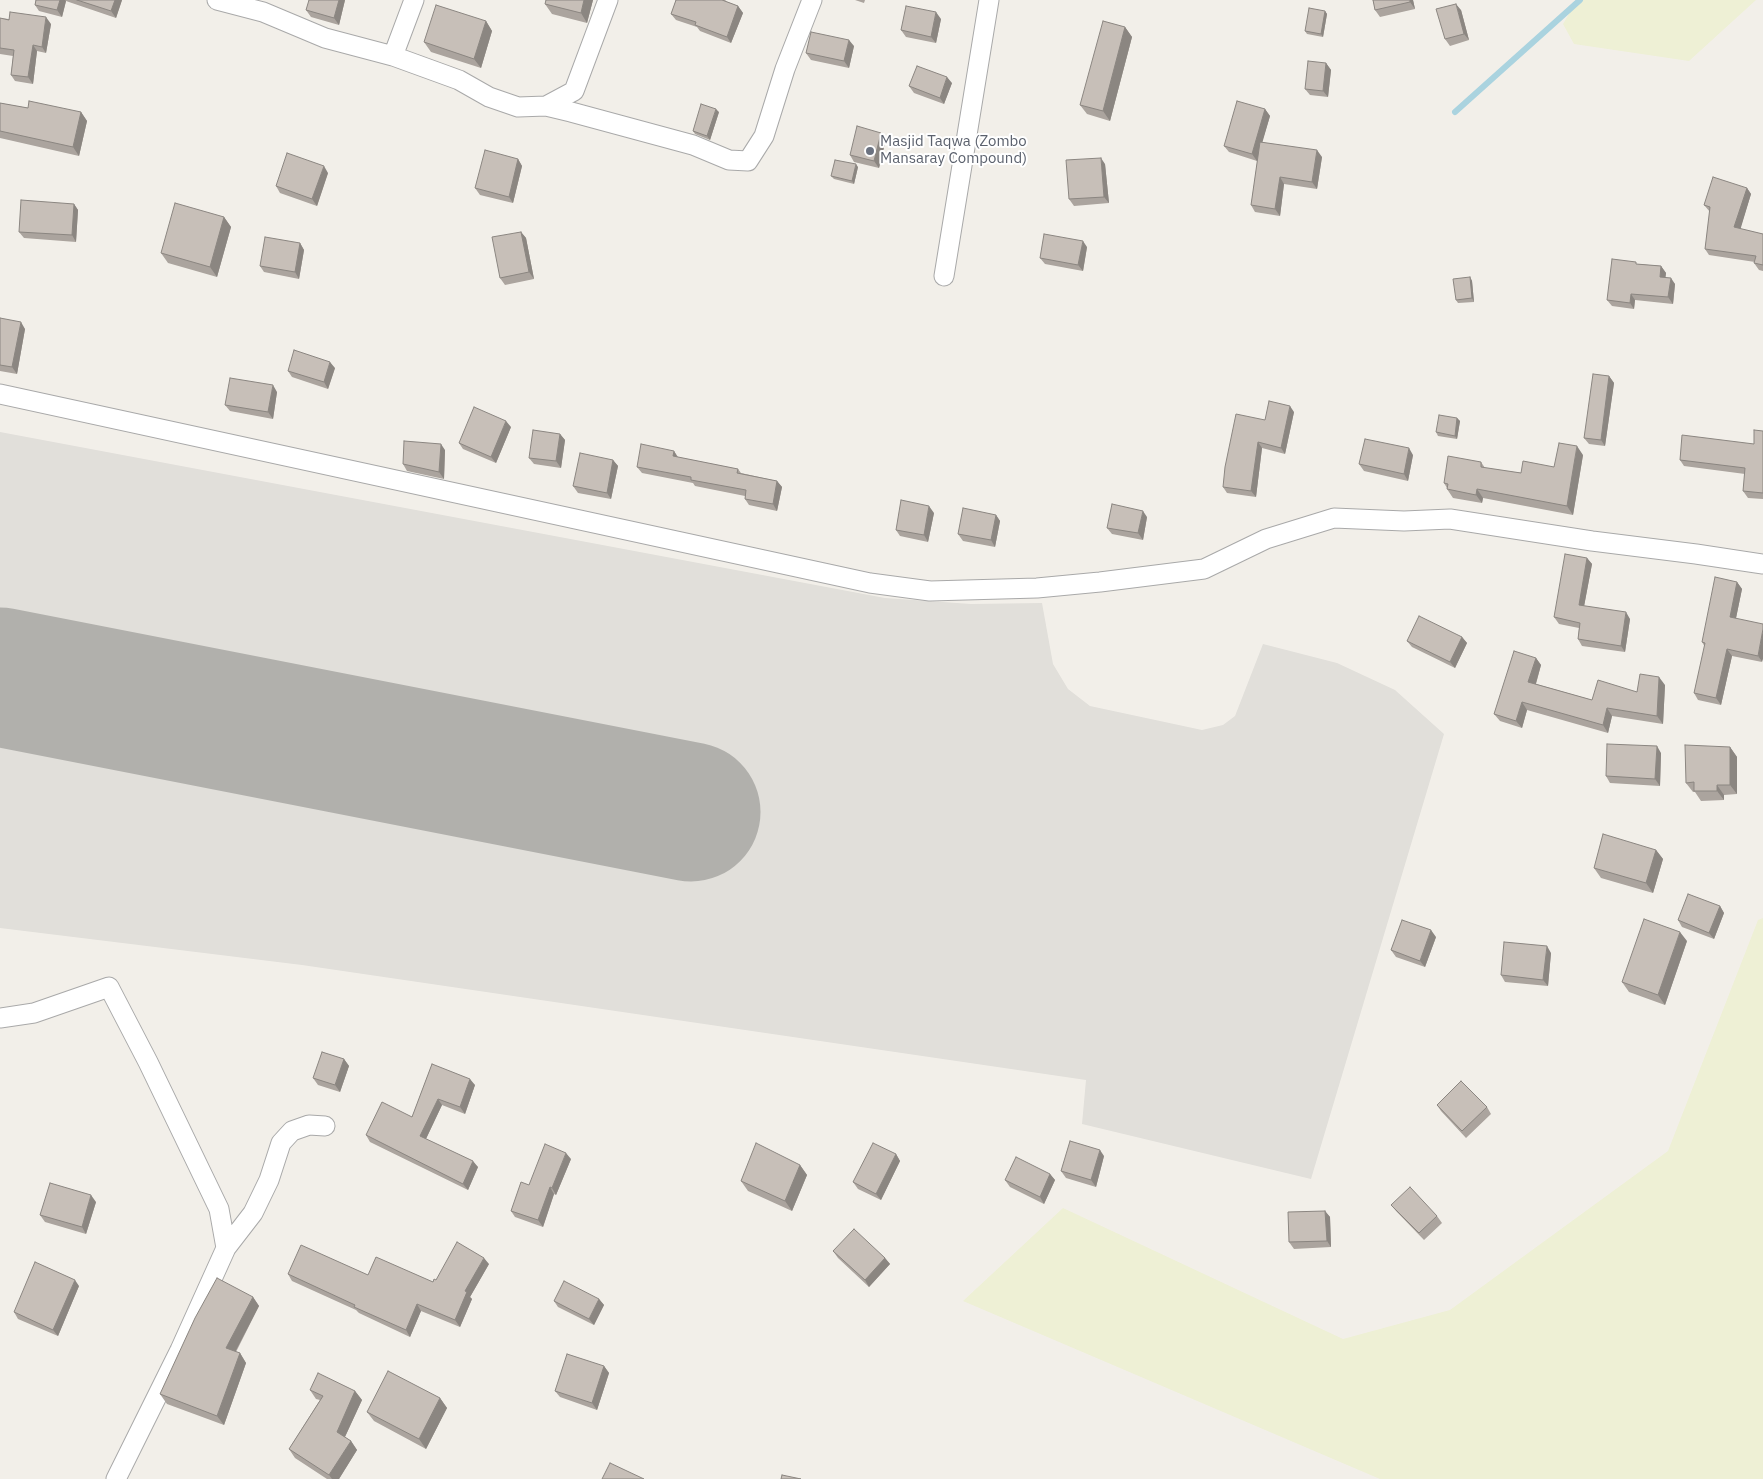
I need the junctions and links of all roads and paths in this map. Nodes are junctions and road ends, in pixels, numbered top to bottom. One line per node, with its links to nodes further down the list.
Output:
1 (217, 0): 6 (street)
2 (414, 0): 6 (street)
3 (608, 0): 7 (street)
4 (812, 0): 7 (street)
5 (989, 0): 8 (street)
6 (392, 56): 7 (street)
7 (546, 106)
8 (944, 276)
9 (0, 394): 10 (street)
10 (1763, 564)
11 (0, 1018): 13 (street)
12 (324, 1126): 13 (street)
13 (226, 1248): 14 (street)
14 (116, 1479)

